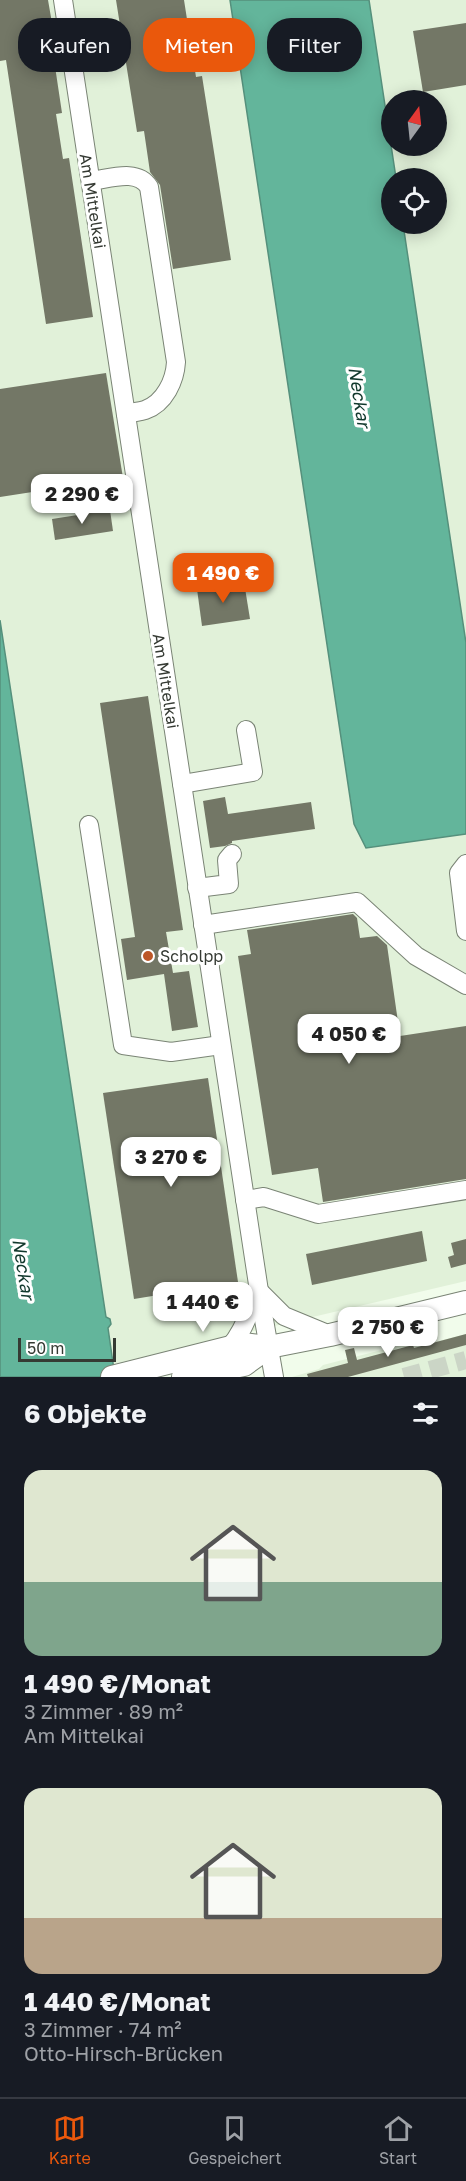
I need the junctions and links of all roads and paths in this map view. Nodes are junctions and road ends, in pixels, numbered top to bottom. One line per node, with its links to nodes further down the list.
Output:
1 (63, 0): 2 (street, Am Mittelkai)
2 (91, 182): 3 (street, Am Mittelkai); 3 (street)
3 (126, 414): 5 (street, Am Mittelkai)
4 (246, 730): 5 (street)
5 (182, 784): 9 (street, Am Mittelkai)
6 (89, 825): 13 (street)
7 (232, 854): 9 (street)
8 (466, 864): 11 (street)
9 (198, 888): 10 (street, Am Mittelkai)
10 (203, 925): 12 (street); 13 (street, Am Mittelkai)
11 (466, 931)
12 (466, 985)
13 (221, 1045): 15 (street, Am Mittelkai)
14 (466, 1190): 15 (street)
15 (245, 1200): 16 (street, Am Mittelkai)
16 (258, 1291): 18 (street); 19 (street, Am Mittelkai); 20 (street, Am Mittelkai)
17 (466, 1302): 18 (main road)
18 (330, 1335): 19 (main road)
19 (269, 1347): 20 (main road); 22 (main road); 24 (street, Am Mittelkai)
20 (230, 1348): 21 (main road)
21 (178, 1370): 22 (main road); 23 (main road)
22 (230, 1373)
23 (112, 1377)
24 (274, 1377)

